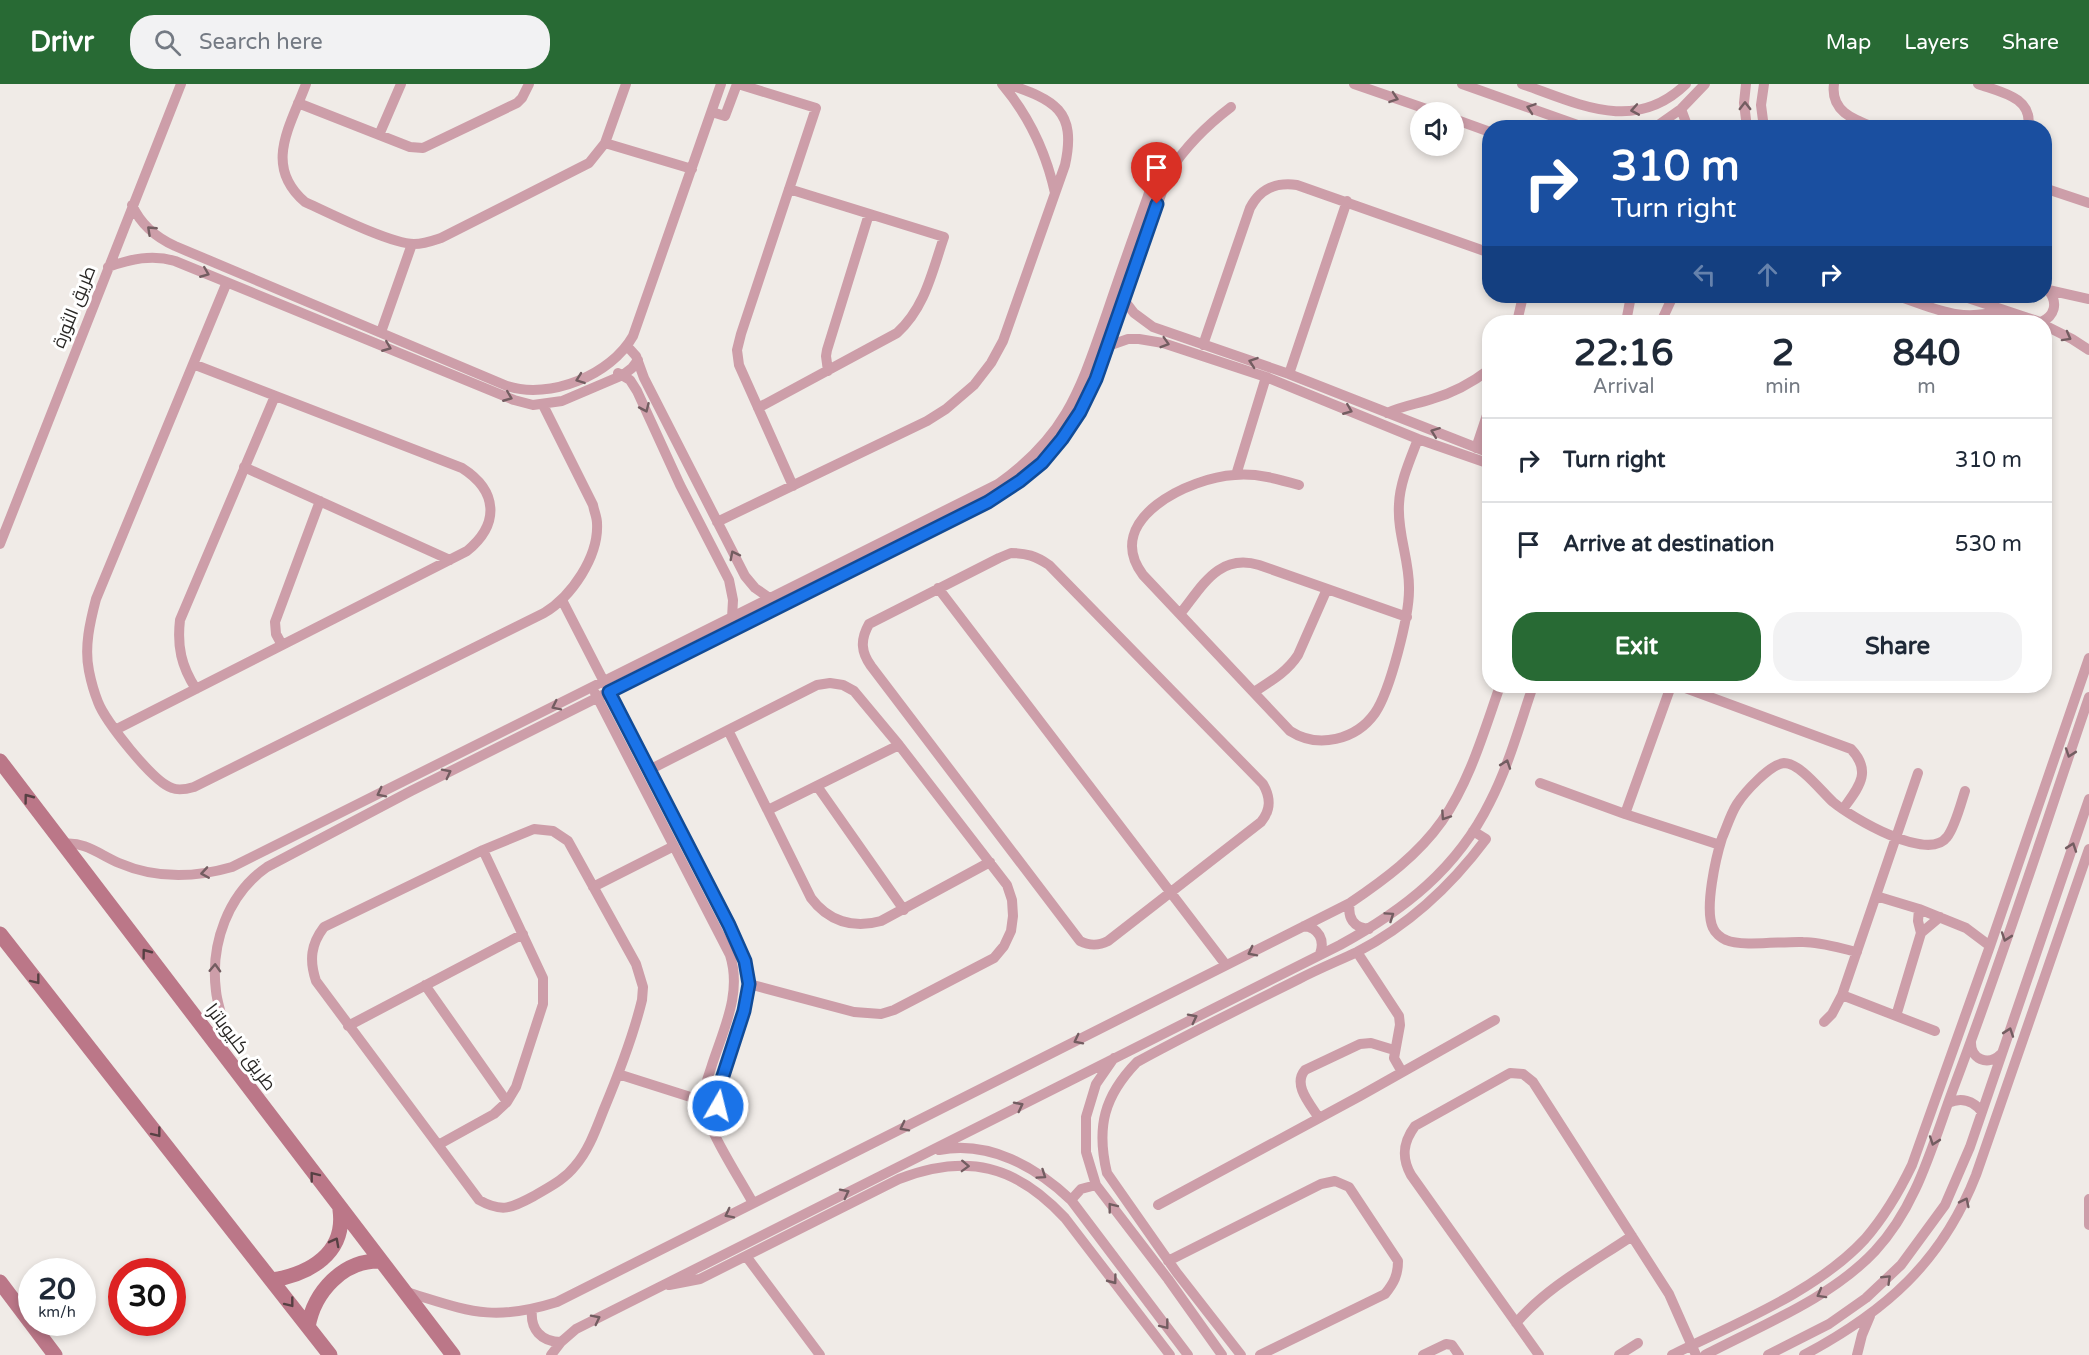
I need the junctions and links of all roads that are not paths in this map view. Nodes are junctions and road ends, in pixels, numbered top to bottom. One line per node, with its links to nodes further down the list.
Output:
1 (181, 84): 42 (street, طريق الثورة)
2 (306, 84): 19 (street)
3 (401, 84): 33 (street)
4 (529, 84): 33 (street)
5 (626, 84): 34 (street)
6 (722, 84): 23 (street)
7 (737, 84): 23 (street); 37 (street)
8 (1002, 84): 39 (street)
9 (1008, 84): 39 (street)
10 (1354, 84): 20 (street, one-way to 20)
11 (1522, 84): 12 (street, one-way to 11)
12 (1686, 84)
13 (1705, 84): 22 (street)
14 (1746, 84): 27 (street, one-way to 14)
15 (1764, 84): 28 (street)
16 (1834, 84): 29 (street)
17 (1978, 84): 30 (street)
18 (1468, 85): 24 (street, one-way to 18)
19 (298, 103): 33 (street); 44 (street)
20 (1410, 103)
21 (1231, 107): 36 (street)
22 (1681, 109): 25 (street); 26 (street)
23 (712, 111): 35 (street)
24 (1564, 120)
25 (1665, 120)
26 (1685, 120)
27 (1745, 120)
28 (1763, 120)
29 (1857, 120)
30 (2028, 120)
31 (1464, 123): 32 (street)
32 (1482, 129)
33 (380, 135)
34 (605, 143): 35 (street); 44 (street)
35 (692, 169): 67 (street)
36 (1169, 172): 54 (street); 98 (street)
37 (789, 189): 43 (street); 81 (street)
38 (2052, 190): 41 (street)
39 (1055, 194): 91 (street)
40 (1347, 201): 46 (street); 66 (street); 75 (street)
41 (2088, 201)
42 (132, 205): 45 (street, one-way to 42); 48 (street, طريق الثورة)
43 (869, 214): 74 (street); 74 (street)
44 (412, 244): 65 (street)
45 (180, 249): 47 (street); 51 (street)
46 (1482, 250)
47 (176, 261): 48 (street); 49 (street, one-way to 49)
48 (108, 267): 94 (street, طريق الثورة)
49 (227, 282): 57 (street); 71 (street)
50 (2052, 291): 53 (street)
51 (291, 295): 57 (street); 63 (street)
52 (2052, 295): 62 (street)
53 (2089, 299)
54 (1124, 300): 66 (street); 68 (street)
55 (1918, 303): 59 (street)
56 (1982, 303): 58 (street)
57 (286, 306): 63 (street)
58 (2002, 310): 60 (street); 61 (street)
59 (1952, 315)
60 (1985, 315)
61 (2018, 315)
62 (2051, 315)
63 (335, 320): 65 (street); 73 (street, one-way to 73)
64 (2052, 329): 69 (street, one-way to 69)
65 (381, 332): 73 (street)
66 (1203, 345): 75 (street, one-way to 66)
67 (627, 346): 70 (street); 72 (street)
68 (1108, 346): 78 (street, one-way to 78); 105 (street)
69 (2089, 350)
70 (638, 360): 77 (street); 93 (street)
71 (193, 364): 79 (street); 114 (street)
72 (610, 364): 73 (street, one-way to 73); 77 (street)
73 (456, 370): 80 (street, one-way to 80)
74 (828, 370): 81 (street)
75 (1289, 374): 82 (street)
76 (1482, 374): 82 (street)
77 (622, 375): 80 (street); 102 (street, one-way to 102)
78 (1266, 377): 84 (street, one-way to 84); 89 (street)
79 (275, 396): 88 (street); 95 (street)
80 (543, 405): 99 (street)
81 (758, 408): 91 (street)
82 (1387, 413): 85 (street, one-way to 82)
83 (1482, 430): 85 (street)
84 (1418, 439): 87 (street); 101 (street)
85 (1476, 448): 86 (street)
86 (1482, 450)
87 (1482, 461)
88 (244, 467): 92 (street); 106 (street)
89 (1236, 475): 90 (street); 100 (street)
90 (1299, 485)
91 (793, 486): 93 (street)
92 (320, 501): 95 (street); 103 (street)
93 (717, 522): 98 (street, one-way to 93)
94 (0, 544)
95 (450, 560): 103 (street)
96 (938, 588): 139 (street); 139 (street); 139 (street)
97 (1327, 589): 100 (street); 101 (street); 107 (street)
98 (771, 598): 102 (street)
99 (562, 600): 105 (street); 114 (street)
100 (1180, 614): 107 (street)
101 (1407, 617): 107 (street)
102 (732, 618): 105 (street)
103 (282, 645): 106 (street)
104 (2089, 658): 150 (street)
105 (606, 687): 108 (street); 118 (street)
106 (196, 689): 114 (street)
107 (1254, 692)
108 (595, 693): 131 (street); 134 (street, one-way to 134); 137 (street, one-way to 108)
109 (1497, 693): 141 (street, one-way to 141)
110 (1531, 693): 127 (street, one-way to 110)
111 (1668, 693): 126 (street)
112 (1699, 693): 124 (street)
113 (2089, 698): 160 (street, one-way to 160)
114 (115, 730)
115 (728, 730): 116 (street); 118 (street); 125 (street)
116 (898, 745): 121 (street); 135 (street)
117 (0, 760): 129 (main road, طريق كليوباترا, one-way to 117)
118 (649, 770): 155 (street)
119 (1918, 774): 128 (street)
120 (1540, 783): 126 (street)
121 (817, 786): 125 (street); 143 (street)
122 (1965, 790): 128 (street)
123 (2089, 799): 154 (street, one-way to 123)
124 (1843, 809): 128 (street); 130 (street)
125 (768, 810): 143 (street)
126 (1625, 814): 130 (street)
127 (1473, 831): 146 (street, one-way to 127); 151 (street)
128 (1896, 836): 140 (street)
129 (63, 844): 134 (street, one-way to 129); 172 (main road, طريق كليوباترا, one-way to 129)
130 (1720, 844): 152 (street)
131 (674, 846): 138 (street); 157 (street)
132 (2089, 849): 136 (street)
133 (483, 850): 138 (street); 149 (street); 169 (street)
134 (246, 861): 137 (street)
135 (990, 862): 143 (street); 161 (street)
136 (2086, 865): 156 (street)
137 (257, 874): 172 (street, one-way to 137)
138 (593, 887): 177 (street)
139 (1171, 892): 158 (street)
140 (1876, 896): 142 (street); 152 (street)
141 (1350, 903): 145 (street); 146 (street)
142 (1919, 909): 144 (street); 147 (street)
143 (904, 910)
144 (1940, 917): 147 (street); 150 (street)
145 (1304, 926): 153 (street); 158 (street, one-way to 158)
146 (1369, 929): 153 (street)
147 (1921, 933): 166 (street)
148 (0, 934): 202 (main road, one-way to 202)
149 (523, 934): 162 (street); 179 (street)
150 (1990, 946): 159 (street)
151 (1357, 952): 165 (street); 173 (street)
152 (1857, 952): 163 (street)
153 (1320, 954): 164 (street)
154 (2035, 957): 156 (street); 174 (street, one-way to 154)
155 (745, 961): 157 (street); 161 (street)
156 (2051, 962): 197 (street, one-way to 156)
157 (733, 964): 178 (street)
158 (1226, 965): 189 (street, one-way to 189)
159 (1983, 966): 160 (street); 214 (street)
160 (1995, 970): 171 (street)
161 (749, 984): 183 (street)
162 (424, 985): 169 (street); 179 (street)
163 (1842, 995): 166 (street); 168 (street)
164 (1223, 1003): 165 (street); 175 (street, one-way to 164)
165 (1229, 1014): 200 (street)
166 (1896, 1016): 170 (street)
167 (1495, 1020): 176 (street)
168 (1824, 1022)
169 (348, 1026): 184 (street)
170 (1935, 1031)
171 (1971, 1041): 174 (street); 180 (street)
172 (215, 1044): 192 (main road, طريق كليوباترا, one-way to 172)
173 (1394, 1050): 176 (street); 182 (street)
174 (2001, 1054): 181 (street)
175 (1116, 1057): 185 (street, one-way to 175); 186 (street)
176 (1402, 1072): 182 (street)
177 (618, 1074): 178 (street); 184 (street)
178 (703, 1101): 189 (street)
179 (507, 1102): 184 (street)
180 (1948, 1103): 181 (street); 230 (street, one-way to 230)
181 (1982, 1112): 195 (street)
182 (1319, 1118): 191 (street)
183 (725, 1124)
184 (438, 1145)
185 (927, 1152): 188 (street, one-way to 188); 190 (street, one-way to 185)
186 (1096, 1185): 188 (street); 201 (street, one-way to 186)
187 (2089, 1199): 194 (street)
188 (1071, 1200): 206 (street)
189 (753, 1203): 207 (street, one-way to 207)
190 (825, 1203): 193 (street); 204 (street)
191 (1158, 1205)
192 (340, 1208): 199 (main road, طريق كليوباترا); 202 (main road, one-way to 192)
193 (831, 1213): 198 (street); 208 (street, one-way to 208)
194 (2089, 1225)
195 (1931, 1227): 197 (street); 231 (street, one-way to 195)
196 (1632, 1236): 210 (street); 210 (street); 214 (street)
197 (1946, 1236): 209 (street)
198 (746, 1256): 204 (street); 219 (street)
199 (380, 1261): 205 (main road, طريق كليوباترا); 211 (main road)
200 (1168, 1261): 201 (street); 224 (street)
201 (1172, 1276): 222 (street); 223 (street)
202 (272, 1280): 211 (main road, one-way to 211)
203 (0, 1282): 215 (main road)
204 (660, 1286): 212 (street, one-way to 204)
205 (403, 1290): 207 (street); 217 (main road, طريق كليوباترا)
206 (1150, 1306): 208 (street); 221 (street, one-way to 221)
207 (532, 1310): 212 (street)
208 (1138, 1312): 220 (street)
209 (1870, 1316): 232 (street); 233 (street)
210 (1516, 1323): 227 (street)
211 (308, 1327): 216 (main road)
212 (561, 1342): 218 (street)
213 (1638, 1343): 228 (street)
214 (1693, 1350): 229 (street)
215 (55, 1355)
216 (330, 1355)
217 (453, 1355)
218 (551, 1355)
219 (820, 1355)
220 (1170, 1355)
221 (1188, 1355)
222 (1222, 1355)
223 (1241, 1355)
224 (1260, 1355)
225 (1423, 1355): 226 (street)
226 (1459, 1355)
227 (1539, 1355)
228 (1619, 1355)
229 (1672, 1355)
230 (1705, 1355)
231 (1768, 1355)
232 (1804, 1355)
233 (1857, 1355)

